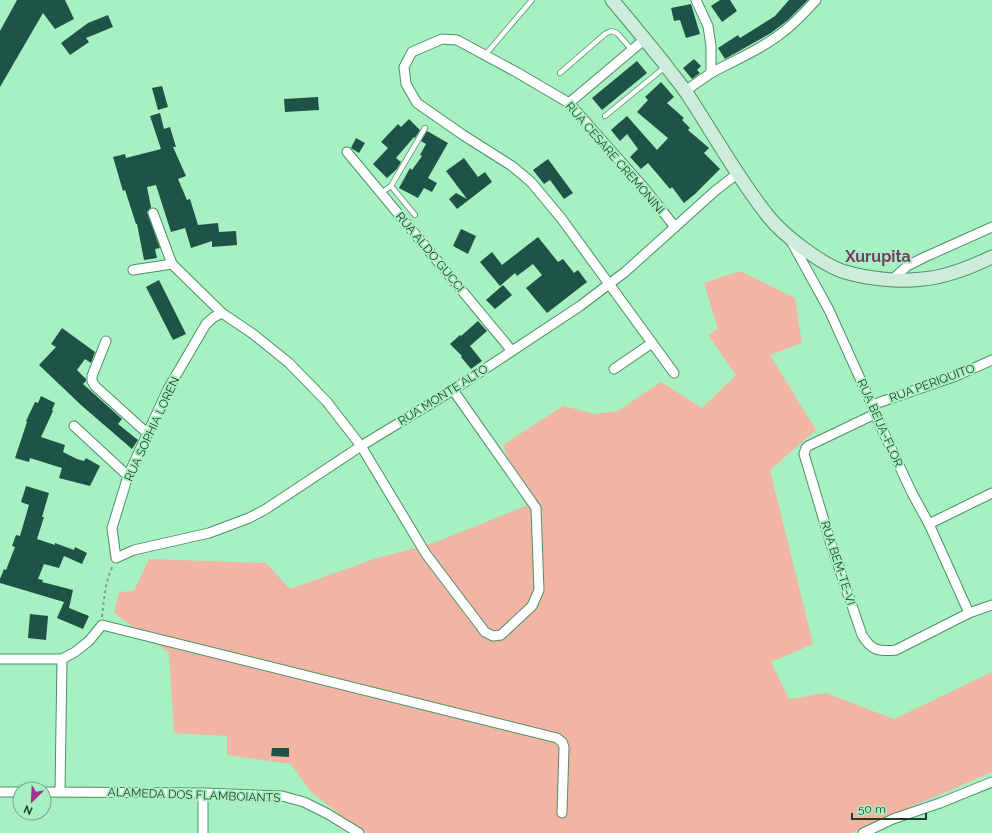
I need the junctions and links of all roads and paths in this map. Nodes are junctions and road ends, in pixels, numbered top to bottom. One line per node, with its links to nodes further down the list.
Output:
1 (532, 0): 7 (lane)
2 (612, 0): 5 (main road)
3 (696, 0): 9 (street)
4 (816, 0): 9 (street)
5 (645, 39): 6 (street); 8 (main road)
6 (632, 50): 10 (lane); 12 (street)
7 (485, 54): 12 (street, RUA CESARE CREMONINI); 28 (street, RUA CESARE CREMONINI)
8 (666, 66): 11 (main road); 13 (lane)
9 (711, 73): 11 (street)
10 (560, 74)
11 (686, 91): 16 (main road)
12 (569, 103): 21 (street, RUA CESARE CREMONINI)
13 (605, 116)
14 (425, 128): 17 (lane)
15 (347, 152): 18 (street, RUA ALDO GUCCI)
16 (737, 174): 21 (street, RUA MONTE ALTO); 23 (main road)
17 (391, 186): 18 (lane); 20 (lane)
18 (381, 193): 32 (street, RUA ALDO GUCCI)
19 (153, 213): 25 (street)
20 (415, 215)
21 (675, 227): 28 (street, RUA MONTE ALTO)
22 (992, 227): 27 (street)
23 (788, 235): 27 (main road); 37 (street, RUA BEIJA-FLOR)
24 (992, 257): 27 (main road)
25 (172, 264): 26 (street); 29 (street)
26 (133, 270)
27 (893, 280)
28 (609, 284): 31 (street, RUA CESARE CREMONINI); 32 (street, RUA MONTE ALTO)
29 (222, 313): 40 (street, RUA SOPHIA LOREN); 41 (street)
30 (106, 341): 40 (street)
31 (652, 343): 34 (street); 35 (street, RUA CESARE CREMONINI)
32 (512, 351): 36 (street, RUA MONTE ALTO)
33 (992, 360): 37 (street, RUA PERIQUITO)
34 (614, 369)
35 (674, 373)
36 (453, 390): 41 (street, RUA MONTE ALTO); 41 (street)
37 (872, 405): 38 (street, RUA BEIJA-FLOR)
38 (875, 414): 44 (street, RUA BEIJA-FLOR); 47 (street, RUA BEM-TE-VI)
39 (74, 426): 42 (street)
40 (148, 434): 42 (street, RUA SOPHIA LOREN)
41 (360, 446): 45 (street, RUA MONTE ALTO)
42 (128, 476): 45 (street, RUA SOPHIA LOREN)
43 (992, 493): 44 (street)
44 (929, 524): 47 (street, RUA BEIJA-FLOR)
45 (116, 558): 48 (path)
46 (992, 604): 47 (street, RUA BEM-TE-VI)
47 (969, 613)
48 (102, 625): 50 (street); 57 (street)
49 (0, 659): 50 (street)
50 (62, 659): 55 (street)
51 (992, 782): 60 (street)
52 (0, 792): 53 (street)
53 (12, 792)
54 (52, 792): 55 (street, ALAMEDA DOS FLAMBOIANTS)
55 (60, 792): 56 (street, ALAMEDA DOS FLAMBOIANTS)
56 (203, 793): 58 (street); 59 (street, ALAMEDA DOS FLAMBOIANTS)
57 (562, 813)
58 (203, 833)
59 (359, 833)
60 (863, 833)

